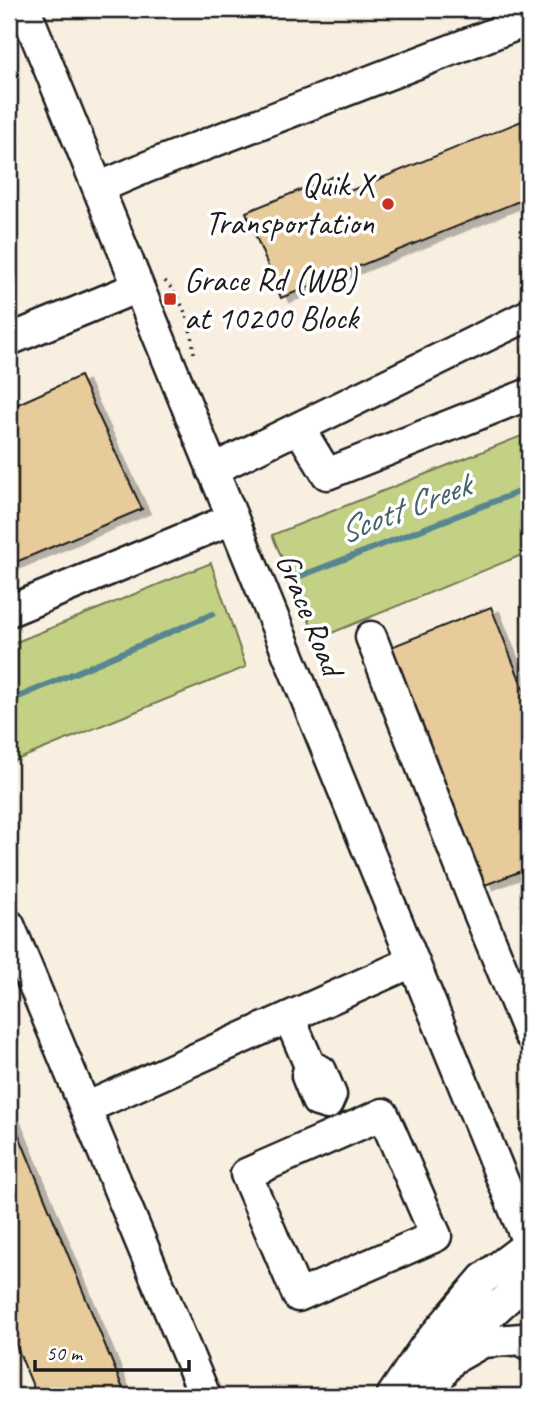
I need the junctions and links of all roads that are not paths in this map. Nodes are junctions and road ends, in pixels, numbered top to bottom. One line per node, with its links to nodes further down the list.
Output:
1 (25, 9): 3 (street, Grace Road)
2 (529, 20): 3 (street)
3 (98, 188): 4 (street, Grace Road)
4 (151, 284): 6 (street); 9 (street, Grace Road)
5 (529, 315): 8 (street)
6 (9, 341)
7 (529, 394): 8 (street)
8 (299, 428): 9 (street)
9 (212, 470): 10 (street, Grace Road)
10 (232, 519): 11 (street); 14 (street, Grace Road)
11 (9, 611)
12 (371, 637): 16 (street)
13 (9, 925): 17 (street)
14 (412, 962): 15 (street); 19 (street, Grace Road)
15 (289, 1017): 17 (street); 18 (street)
16 (529, 1034)
17 (86, 1108): 23 (street)
18 (339, 1134): 18 (street)
19 (529, 1244): 24 (street)
20 (529, 1281): 22 (street)
21 (529, 1345): 22 (street)
22 (449, 1361): 25 (street)
23 (205, 1396)
24 (392, 1396)
25 (427, 1396)

